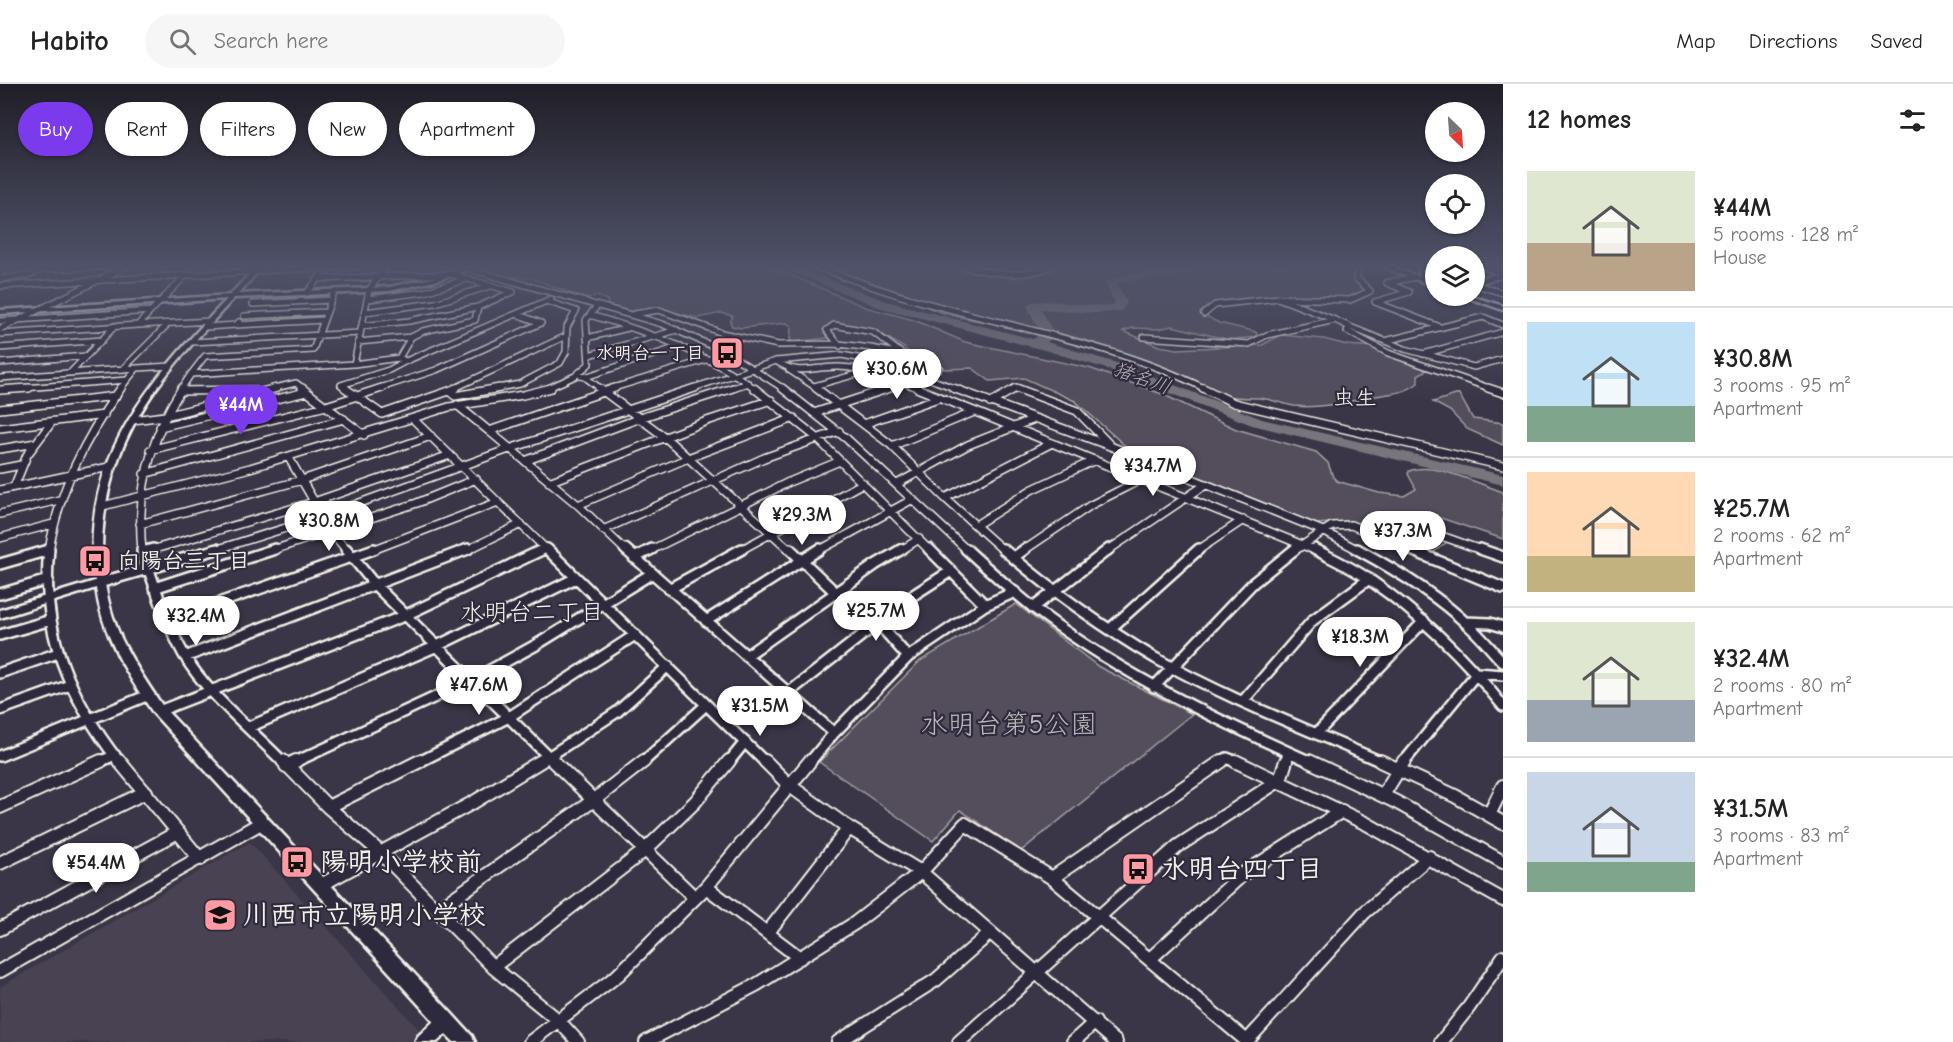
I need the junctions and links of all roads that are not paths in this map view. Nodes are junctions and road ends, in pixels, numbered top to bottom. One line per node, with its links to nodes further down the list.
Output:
1 (16, 311): 19 (street)
2 (35, 311): 27 (street)
3 (151, 311): 27 (street); 33 (street)
4 (220, 311): 32 (street)
5 (248, 311): 26 (street)
6 (374, 311): 21 (street)
7 (460, 311): 45 (street)
8 (477, 311): 47 (street)
9 (524, 311): 22 (street)
10 (575, 311): 46 (street)
11 (593, 311): 25 (street)
12 (616, 311): 23 (street)
13 (654, 311): 23 (street)
14 (661, 311): 55 (street)
15 (960, 311): 142 (street)
16 (1208, 311): 24 (street)
17 (1311, 311): 29 (street)
18 (1398, 311): 39 (street)
19 (0, 312)
20 (326, 312): 26 (street); 28 (street)
21 (364, 312): 45 (street)
22 (516, 314): 67 (street); 97 (street)
23 (630, 314): 41 (street)
24 (1204, 314)
25 (590, 315): 37 (street); 50 (street)
26 (244, 316): 34 (street)
27 (17, 320): 30 (street); 40 (street)
28 (324, 320): 34 (street); 44 (street)
29 (1335, 320): 38 (street); 49 (street)
30 (0, 321)
31 (168, 324): 32 (street); 33 (street); 75 (street)
32 (208, 324): 34 (street); 54 (street)
33 (138, 325): 36 (street)
34 (237, 325)
35 (1503, 325): 39 (street)
36 (115, 326): 43 (street); 51 (street)
37 (632, 327): 48 (street); 50 (street)
38 (1350, 327): 53 (street); 95 (street)
39 (1440, 327): 53 (street)
40 (0, 329)
41 (678, 330): 48 (street); 74 (street)
42 (1503, 332): 59 (street)
43 (0, 334)
44 (323, 334): 45 (street); 52 (street); 62 (street)
45 (360, 334): 47 (street); 70 (street)
46 (566, 336): 92 (street); 92 (street)
47 (411, 337): 64 (street)
48 (657, 337): 56 (street); 63 (street)
49 (1144, 337)
50 (587, 338): 63 (street)
51 (102, 340): 57 (street); 61 (street)
52 (219, 341): 54 (street); 62 (street)
53 (1384, 341): 59 (street)
54 (192, 342): 71 (street)
55 (839, 344): 58 (street); 58 (street); 60 (street)
56 (681, 346): 66 (street); 81 (street)
57 (0, 348)
58 (902, 354): 82 (street)
59 (1423, 354): 65 (street)
60 (842, 355): 68 (street); 82 (street)
61 (86, 356): 69 (street); 78 (street)
62 (205, 356): 79 (street)
63 (590, 356): 81 (street)
64 (399, 358): 67 (street); 70 (street)
65 (1503, 359)
66 (709, 360): 80 (street); 93 (street)
67 (406, 361): 97 (street)
68 (776, 361): 74 (street); 76 (street)
69 (0, 363)
70 (354, 364): 73 (street)
71 (171, 366): 72 (street); 115 (street)
72 (137, 368): 75 (street); 84 (street)
73 (300, 368): 79 (street); 85 (street)
74 (754, 368): 80 (street); 106 (street)
75 (123, 369): 78 (street)
76 (789, 370): 77 (street); 88 (street)
77 (867, 370): 87 (street); 88 (street)
78 (71, 372): 83 (street)
79 (191, 374): 91 (street)
80 (735, 374): 86 (street); 104 (street)
81 (582, 376): 93 (street); 101 (street)
82 (925, 376): 87 (street); 100 (street)
83 (0, 378)
84 (127, 380): 90 (street); 96 (street)
85 (296, 383): 89 (street); 94 (street)
86 (748, 383): 99 (street); 110 (street)
87 (905, 383): 98 (street); 102 (street)
88 (814, 386): 102 (street)
89 (270, 389): 91 (street); 109 (street)
90 (0, 390)
91 (180, 391): 109 (street)
92 (448, 391): 97 (street)
93 (604, 391): 104 (street); 122 (street)
94 (306, 392): 103 (street); 118 (street)
95 (1503, 393)
96 (116, 396): 105 (street); 108 (street)
97 (356, 396): 103 (street)
98 (938, 398): 107 (street); 117 (street)
99 (771, 400): 111 (street); 126 (street)
100 (990, 403): 114 (street); 130 (street)
101 (457, 405): 113 (street); 122 (street)
102 (840, 405): 106 (street); 117 (street)
103 (326, 406): 112 (street); 133 (street)
104 (628, 408): 110 (street); 132 (street)
105 (0, 409)
106 (817, 412): 121 (street)
107 (974, 412): 119 (street); 129 (street)
108 (104, 415): 116 (street); 147 (street)
109 (165, 416): 115 (street); 118 (street)
110 (640, 418): 126 (street); 139 (street)
111 (794, 418): 125 (street); 136 (street)
112 (344, 419): 123 (street); 146 (street)
113 (413, 419): 123 (street); 124 (street)
114 (1034, 419): 119 (street); 130 (street)
115 (133, 420): 143 (street)
116 (52, 422): 120 (street); 127 (street)
117 (864, 424): 129 (street)
118 (160, 427): 133 (street)
119 (1011, 427): 128 (street); 145 (street)
120 (0, 428)
121 (840, 431): 125 (street); 154 (street)
122 (489, 432): 132 (street)
123 (364, 435): 135 (street)
124 (431, 436): 134 (street); 150 (street)
125 (816, 437): 138 (street); 151 (street)
126 (666, 438): 136 (street); 152 (street)
127 (36, 443): 131 (street); 140 (street)
128 (1053, 443): 137 (street); 160 (street)
129 (892, 446): 145 (street)
130 (1110, 446): 155 (street)
131 (0, 449)
132 (509, 449): 139 (street); 141 (street)
133 (150, 450): 146 (street)
134 (450, 454): 141 (street); 163 (street)
135 (289, 458): 150 (street); 159 (street)
136 (688, 458): 151 (street); 165 (street)
137 (1095, 460): 149 (street); 175 (street)
138 (840, 461): 153 (street); 166 (street)
139 (525, 462): 152 (street)
140 (21, 465): 144 (street); 156 (street)
141 (463, 466): 148 (street); 170 (street)
142 (1503, 466)
143 (110, 467): 147 (street); 167 (street)
144 (0, 469)
145 (919, 471): 154 (street); 160 (street)
146 (144, 474): 159 (street)
147 (68, 476): 156 (street); 162 (street)
148 (476, 479): 164 (street); 177 (street)
149 (1142, 479): 158 (street); 190 (street)
150 (302, 480): 163 (street); 173 (street)
151 (715, 481): 166 (street); 176 (street)
152 (549, 482): 165 (street)
153 (863, 483): 168 (street); 179 (street)
154 (897, 484): 161 (street)
155 (1205, 485): 158 (street); 178 (street)
156 (14, 487): 157 (street)
157 (0, 490)
158 (1187, 497): 171 (street); 204 (street)
159 (141, 498): 167 (street); 173 (street)
160 (945, 498): 175 (street)
161 (913, 499): 168 (street); 205 (street)
162 (59, 500): 169 (street); 172 (street)
163 (314, 502): 170 (street); 186 (street)
164 (498, 502): 174 (street); 188 (street)
165 (578, 505): 176 (street)
166 (742, 505): 179 (street); 189 (street)
167 (99, 507): 199 (street)
168 (890, 510): 182 (street); 191 (street)
169 (0, 514)
170 (321, 517): 177 (street); 193 (street)
171 (1243, 520): 183 (street); 221 (street)
172 (53, 524): 181 (street); 185 (street)
173 (140, 524): 186 (street)
174 (521, 524): 184 (street); 200 (street)
175 (976, 525): 190 (street)
176 (603, 530): 189 (street)
177 (331, 531): 188 (street); 201 (street)
178 (1323, 531): 183 (street); 202 (street); 218 (street)
179 (772, 532): 191 (street); 203 (street)
180 (1436, 534): 187 (street)
181 (0, 538)
182 (919, 539): 194 (street); 206 (street)
183 (1303, 543): 197 (street); 231 (street)
184 (546, 548): 196 (street); 213 (street)
185 (49, 550): 192 (street); 198 (street)
186 (143, 552): 193 (street)
187 (1503, 557)
188 (350, 558): 200 (street); 215 (street)
189 (634, 558): 195 (street)
190 (1013, 558): 204 (street)
191 (803, 561): 206 (street); 216 (street)
192 (0, 564)
193 (149, 570): 199 (street); 201 (street)
194 (951, 571): 210 (street); 219 (street)
195 (651, 574): 203 (street); 209 (street)
196 (576, 578): 209 (street); 224 (street)
197 (1369, 579): 217 (street); 241 (street)
198 (48, 580): 207 (street); 208 (street)
199 (99, 583): 208 (street); 240 (street)
200 (375, 585): 213 (street); 227 (street)
201 (154, 588): 215 (street)
202 (1503, 588)
203 (669, 589): 216 (street)
204 (1056, 590): 211 (street); 221 (street)
205 (1015, 592): 210 (street); 211 (street)
206 (836, 593): 219 (street); 226 (street)
207 (0, 594)
208 (50, 598): 212 (street); 214 (street)
209 (603, 603): 223 (street); 235 (street)
210 (985, 604): 228 (street)
211 (1034, 608): 237 (street)
212 (0, 614)
213 (405, 615): 224 (street); 238 (street)
214 (51, 620): 222 (street); 225 (street)
215 (167, 621): 227 (street)
216 (706, 621): 226 (street)
217 (1424, 621): 233 (street); 250 (street)
218 (1465, 622): 220 (street); 229 (street)
219 (878, 623): 228 (street); 239 (street)
220 (1503, 627)
221 (1110, 629): 231 (street)
222 (0, 635)
223 (635, 635): 230 (street); 246 (street)
224 (437, 646): 235 (street); 248 (street)
225 (58, 653): 232 (street); 236 (street)
226 (746, 656): 239 (street)
227 (185, 657): 238 (street)
228 (909, 657): 249 (street)
229 (1503, 662)
230 (669, 666): 242 (street); 255 (street)
231 (1172, 666): 237 (street); 241 (street)
232 (0, 673)
233 (1477, 673): 234 (street); 243 (street); 257 (street)
234 (1503, 675)
235 (472, 680): 246 (street); 256 (street)
236 (70, 685): 244 (street); 247 (street)
237 (1154, 687): 252 (street)
238 (212, 690): 245 (street); 248 (street)
239 (788, 693): 249 (street)
240 (146, 696): 245 (street); 247 (street)
241 (1243, 701): 250 (street)
242 (705, 705): 251 (street); 263 (street)
243 (1503, 706)
244 (0, 710)
245 (159, 711): 268 (street)
246 (509, 717): 255 (street); 265 (street)
247 (91, 720): 253 (street); 254 (street)
248 (249, 726): 256 (street)
249 (834, 733): 259 (street)
250 (1316, 734): 257 (street)
251 (746, 742): 259 (street); 272 (street)
252 (1288, 753): 258 (street); 262 (street)
253 (115, 755): 261 (street); 264 (street)
254 (0, 756)
255 (550, 756): 263 (street); 273 (street)
256 (286, 766): 265 (street)
257 (1397, 770): 262 (street); 267 (street)
258 (1280, 780): 266 (street); 279 (street); 285 (street)
259 (790, 786): 270 (street); 281 (street)
260 (1503, 786): 267 (street)
261 (146, 792): 271 (street); 277 (street)
262 (1383, 795): 276 (street)
263 (594, 800): 272 (street); 284 (street)
264 (0, 807)
265 (328, 807): 273 (street)
266 (1342, 811): 274 (street); 291 (street)
267 (1489, 815): 269 (street)
268 (261, 823): 275 (street); 280 (street)
269 (1503, 823)
270 (849, 828): 278 (street); 287 (street)
271 (178, 832): 275 (street); 286 (street)
272 (644, 850): 282 (street); 292 (street)
273 (381, 853): 280 (street); 284 (street)
274 (1429, 857): 283 (street); 298 (street)
275 (200, 859): 293 (street)
276 (1503, 862)
277 (0, 863)
278 (921, 872): 279 (street); 288 (street); 290 (street)
279 (1052, 878): 285 (street)
280 (321, 885): 295 (street)
281 (706, 887): 282 (street); 287 (street)
282 (695, 898): 296 (street)
283 (1503, 900)
284 (438, 909): 292 (street)
285 (1097, 916): 291 (street); 294 (street)
286 (0, 929)
287 (768, 932): 290 (street)
288 (990, 933): 294 (street); 304 (street)
289 (1503, 957): 308 (street)
290 (800, 958): 303 (street)
291 (1150, 959): 298 (street)
292 (493, 967): 296 (street)
293 (0, 971)
294 (1038, 972): 297 (street); 305 (street)
295 (447, 1021): 299 (street); 300 (street)
296 (559, 1022): 301 (street); 302 (street)
297 (1095, 1022): 306 (street); 307 (street)
298 (1247, 1041)
299 (424, 1042)
300 (466, 1042)
301 (530, 1042)
302 (578, 1042)
303 (646, 1042)
304 (838, 1042)
305 (959, 1042)
306 (1072, 1042)
307 (1116, 1042)
308 (1441, 1042)

